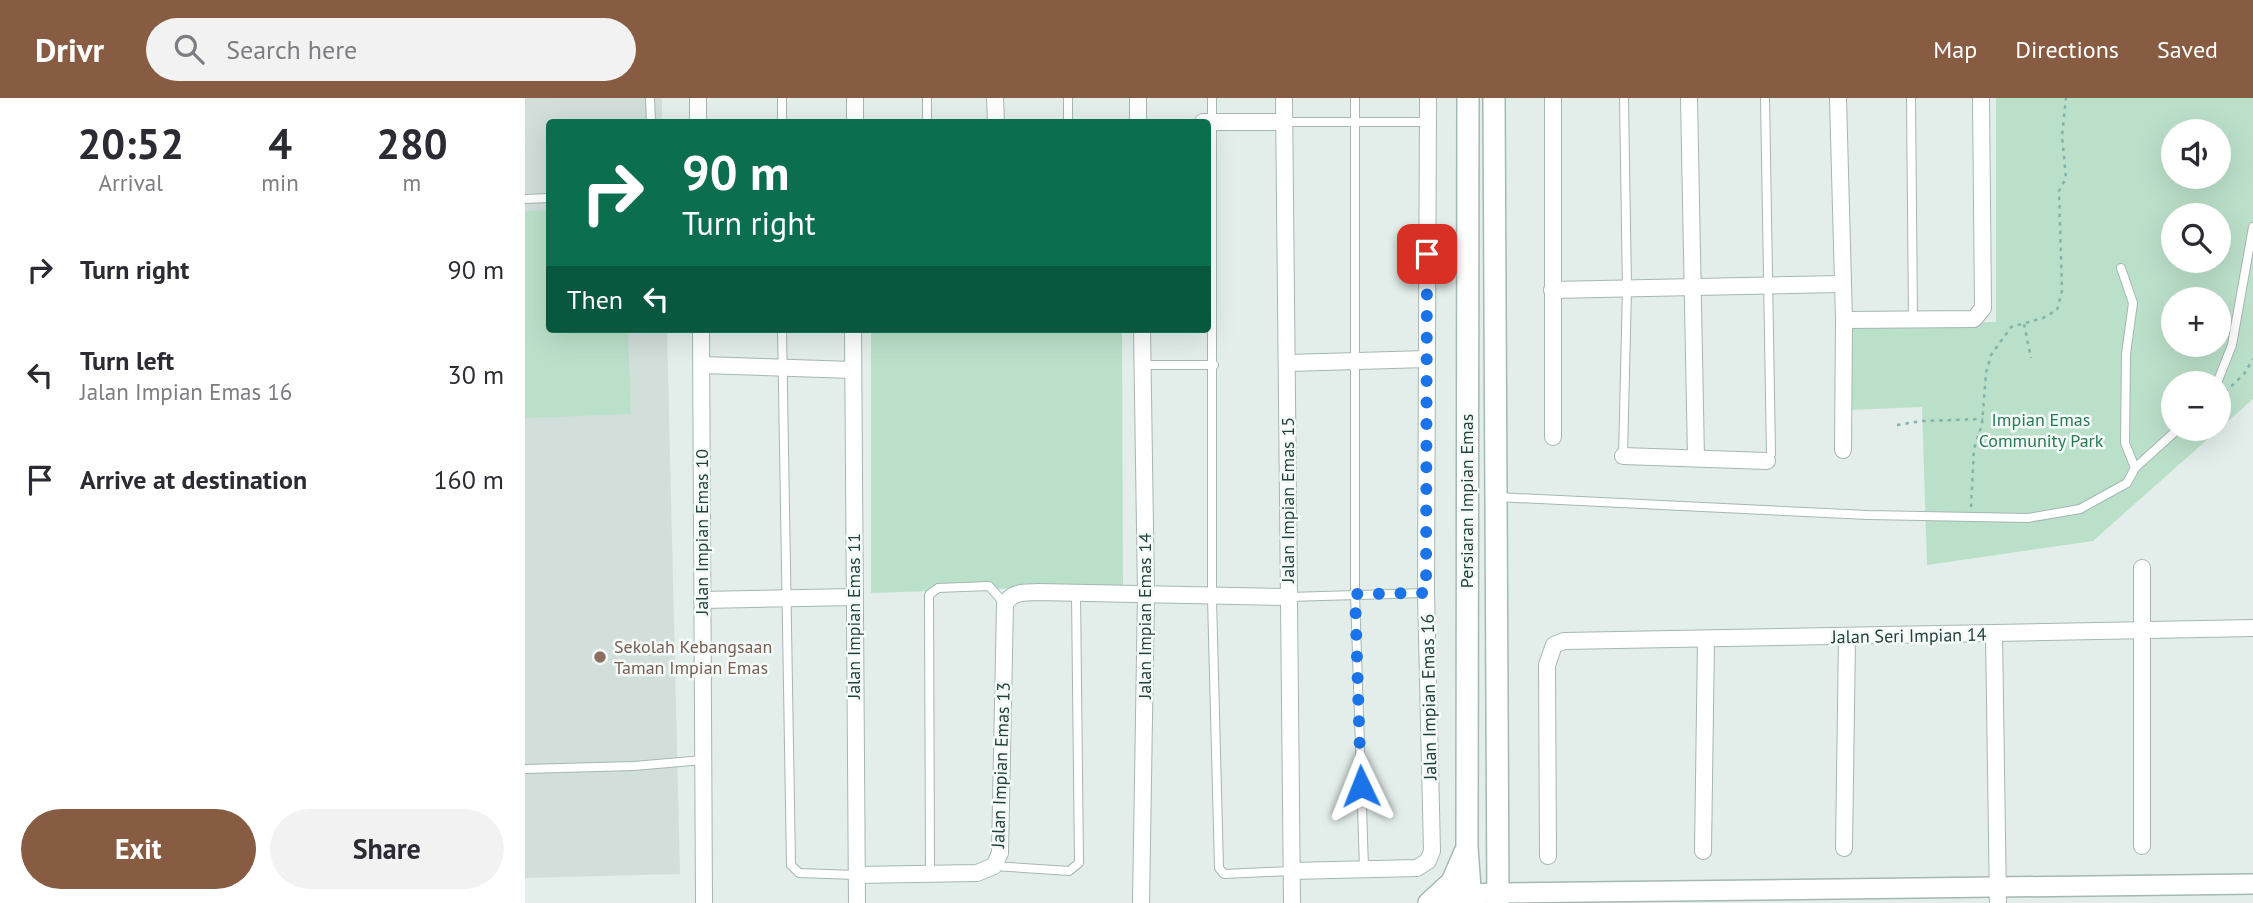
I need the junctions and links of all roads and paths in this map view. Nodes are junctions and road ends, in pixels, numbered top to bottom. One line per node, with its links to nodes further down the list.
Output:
1 (650, 98): 23 (lane)
2 (698, 98): 24 (street)
3 (782, 98): 25 (lane)
4 (855, 98): 26 (street)
5 (927, 98): 27 (lane)
6 (995, 98): 28 (street)
7 (1068, 98): 29 (lane)
8 (1138, 98): 30 (street)
9 (1212, 98): 31 (lane)
10 (1284, 98): 33 (street, Jalan Impian Emas 15)
11 (1355, 98): 34 (lane)
12 (1428, 98): 35 (street, Jalan Impian Emas 16)
13 (1468, 98): 95 (main road, Persiaran Impian Emas)
14 (1495, 98): 74 (main road, Persiaran Impian Emas)
15 (1553, 98): 45 (street)
16 (1624, 98): 44 (lane)
17 (1689, 98): 43 (street)
18 (1765, 98): 42 (lane)
19 (1837, 98): 41 (street)
20 (1911, 98): 46 (lane)
21 (1980, 98): 46 (street)
22 (2066, 98): 48 (path)
23 (651, 119)
24 (698, 119)
25 (782, 119)
26 (855, 119)
27 (927, 119)
28 (996, 119)
29 (1068, 119)
30 (1138, 119)
31 (1208, 119)
32 (1211, 122): 33 (street)
33 (1284, 122): 34 (lane); 57 (street, Jalan Impian Emas 15)
34 (1355, 122): 35 (lane); 56 (lane)
35 (1428, 122): 54 (street, Jalan Impian Emas 16)
36 (546, 198): 37 (lane)
37 (525, 199)
38 (2253, 227): 63 (lane)
39 (1211, 261): 60 (lane)
40 (2121, 268): 73 (lane)
41 (1841, 284): 42 (street); 47 (street)
42 (1769, 286): 43 (street); 72 (lane)
43 (1693, 287): 44 (street); 71 (street)
44 (1626, 289): 45 (street); 70 (lane)
45 (1552, 290): 67 (street)
46 (1913, 319): 47 (street)
47 (1844, 320): 69 (street)
48 (2024, 324): 53 (path); 65 (path)
49 (701, 333): 58 (street, Jalan Impian Emas 10)
50 (782, 333): 61 (lane)
51 (853, 333): 62 (street, Jalan Impian Emas 11)
52 (1142, 333): 59 (street, Jalan Impian Emas 14)
53 (2031, 358)
54 (1427, 359): 56 (street); 78 (street, Jalan Impian Emas 16)
55 (2253, 359): 64 (path)
56 (1355, 361): 57 (street); 80 (lane)
57 (1288, 363): 82 (street, Jalan Impian Emas 15)
58 (702, 365): 61 (street); 85 (street, Jalan Impian Emas 10)
59 (1142, 365): 60 (lane); 79 (street, Jalan Impian Emas 14)
60 (1214, 365): 84 (lane)
61 (783, 368): 62 (street); 83 (lane)
62 (853, 370): 81 (street, Jalan Impian Emas 11)
63 (2222, 371)
64 (2231, 386)
65 (1983, 419): 66 (path); 75 (path)
66 (1897, 425)
67 (1553, 437)
68 (2164, 441): 73 (lane)
69 (1843, 450)
70 (1623, 457): 71 (street)
71 (1696, 458): 72 (street)
72 (1767, 461)
73 (2134, 468): 75 (lane)
74 (1496, 497): 75 (lane); 109 (main road, Persiaran Impian Emas)
75 (1970, 517)
76 (2142, 568): 88 (street)
77 (1076, 593): 79 (street); 86 (street); 99 (lane)
78 (1426, 593): 80 (lane); 100 (street, Jalan Impian Emas 16)
79 (1146, 594): 84 (street); 113 (street, Jalan Impian Emas 14)
80 (1355, 594): 82 (lane); 100 (lane)
81 (854, 597): 83 (street); 103 (street, Jalan Impian Emas 11)
82 (1288, 597): 84 (street); 101 (street, Jalan Impian Emas 15)
83 (787, 598): 85 (street); 103 (lane)
84 (1212, 598): 101 (lane)
85 (702, 600): 92 (street, Jalan Impian Emas 10)
86 (1005, 604): 99 (street, Jalan Impian Emas 13); 102 (lane)
87 (2253, 628): 88 (street, Jalan Seri Impian 14)
88 (2142, 632): 89 (street, Jalan Seri Impian 14); 94 (street)
89 (1994, 634): 90 (street, Jalan Seri Impian 14); 105 (street)
90 (1847, 638): 91 (street, Jalan Seri Impian 14); 96 (street)
91 (1706, 639): 97 (street); 98 (street, Jalan Seri Impian 14)
92 (703, 760): 93 (lane); 111 (street, Jalan Impian Emas 10)
93 (525, 769)
94 (2142, 846)
95 (1467, 847): 110 (main road, Persiaran Impian Emas); 115 (main road)
96 (1844, 848)
97 (1703, 851)
98 (1548, 856)
99 (994, 866): 102 (street, Jalan Impian Emas 13)
100 (1364, 868): 101 (street, Jalan Impian Emas 16)
101 (1291, 871): 114 (street, Jalan Impian Emas 15)
102 (930, 874): 103 (street, Jalan Impian Emas 13)
103 (856, 875): 112 (street, Jalan Impian Emas 11)
104 (2253, 884): 105 (street)
105 (1998, 895): 108 (street)
106 (1705, 896): 107 (street); 109 (street)
107 (1794, 896): 108 (street)
108 (1856, 896)
109 (1498, 898): 110 (street)
110 (1464, 900)
111 (704, 903)
112 (857, 903)
113 (1141, 903)
114 (1292, 903)
115 (1429, 903)

